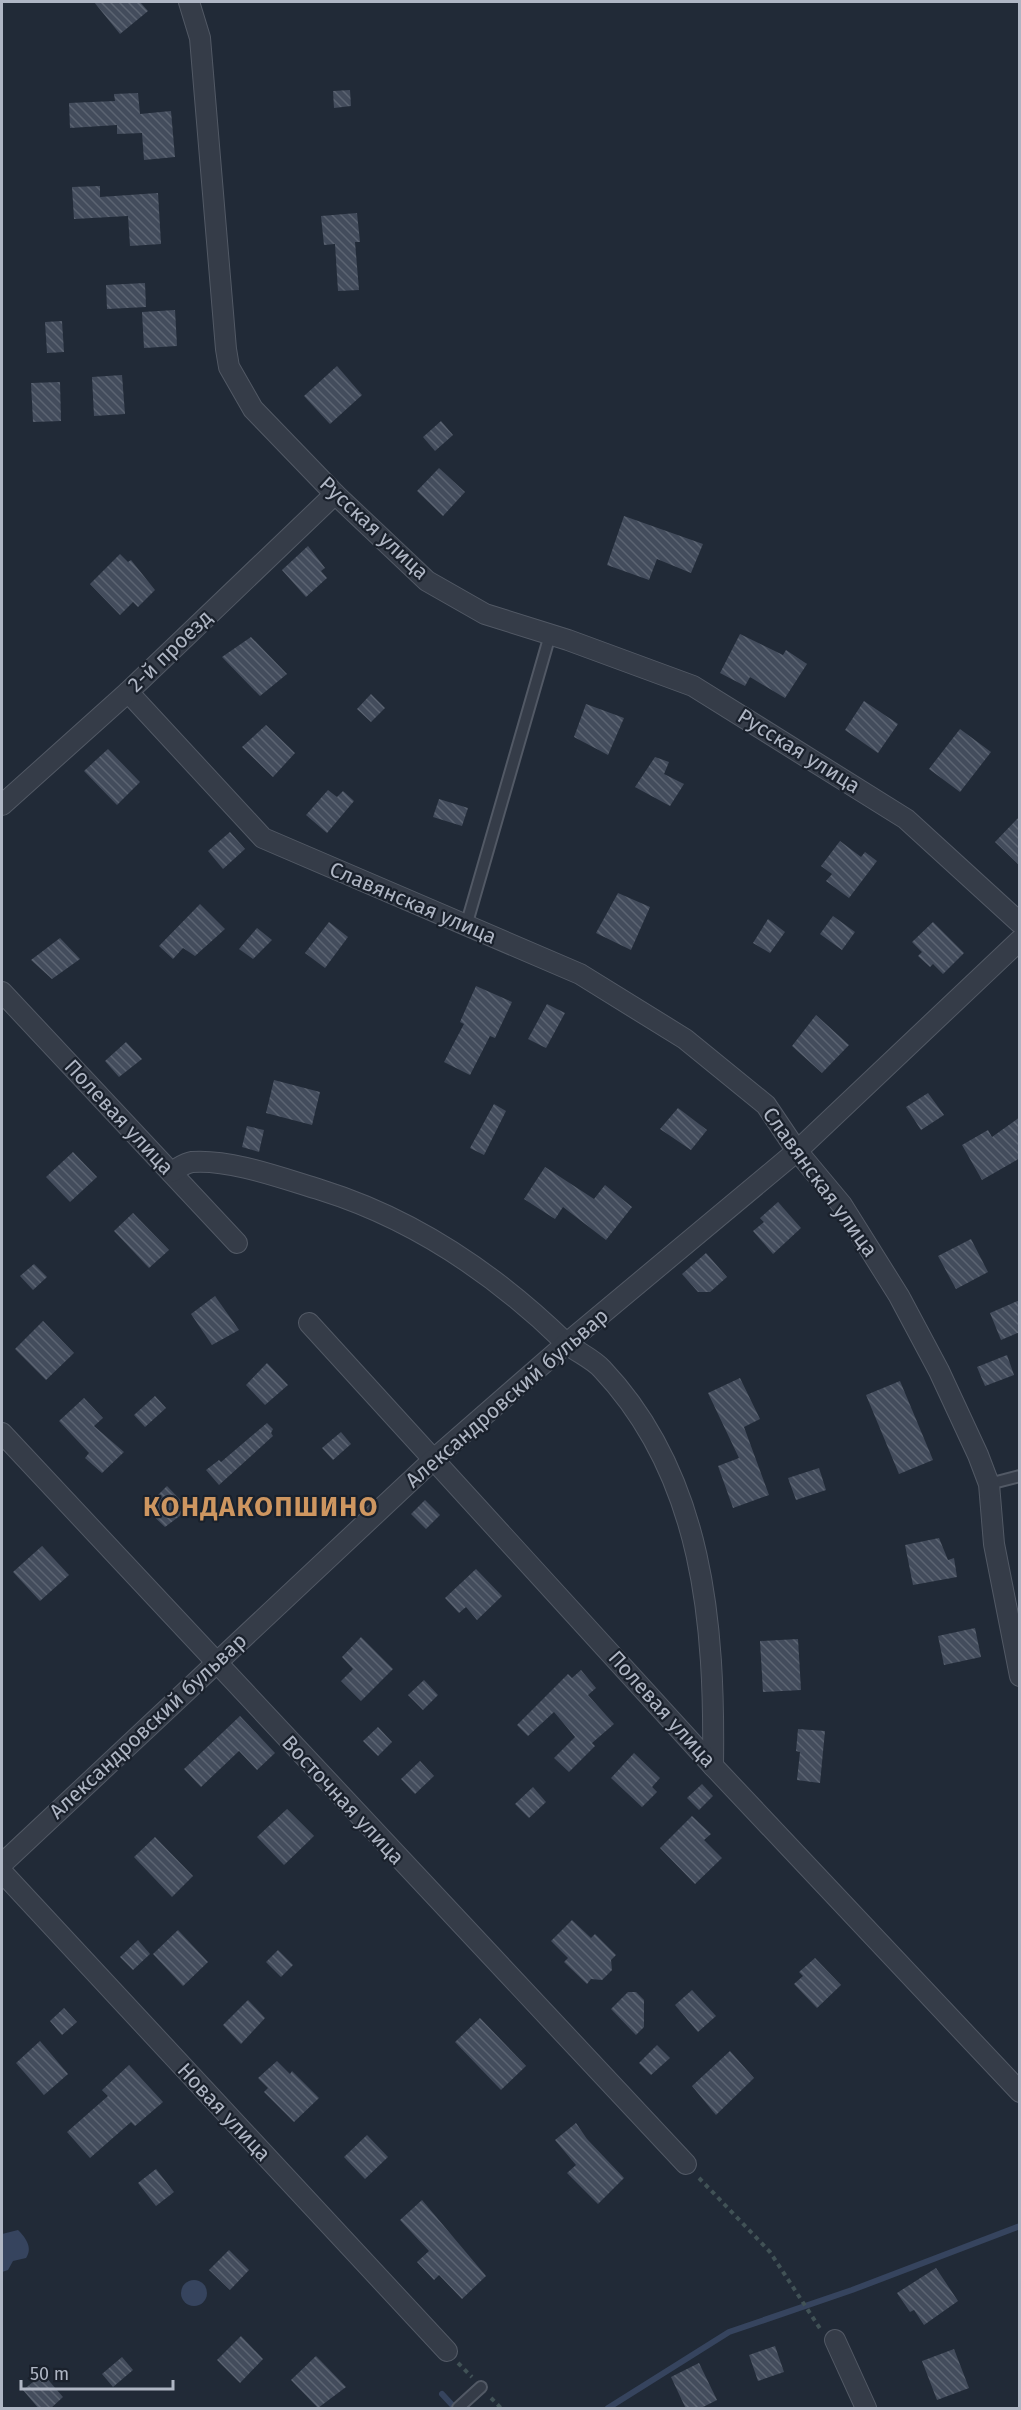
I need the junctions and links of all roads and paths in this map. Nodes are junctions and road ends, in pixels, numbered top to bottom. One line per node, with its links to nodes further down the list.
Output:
1 (189, 2): 2 (street, Русская улица)
2 (335, 494): 3 (street, Русская улица); 4 (street, 2-й проезд)
3 (550, 634): 6 (street, Русская улица); 7 (lane)
4 (128, 692): 5 (street, 2-й проезд); 7 (street, Славянская улица)
5 (2, 805)
6 (1020, 923)
7 (466, 926): 10 (street, Славянская улица)
8 (1020, 940): 10 (street, Александровский бульвар)
9 (2, 992): 11 (street, Полевая улица)
10 (797, 1150): 14 (street, Александровский бульвар); 18 (street, Славянская улица)
11 (171, 1173): 12 (street, Полевая улица); 14 (street)
12 (237, 1243)
13 (309, 1323): 16 (street, Полевая улица)
14 (567, 1343): 16 (street, Александровский бульвар); 21 (street)
15 (2, 1434): 19 (street, Восточная улица)
16 (434, 1459): 19 (street, Александровский бульвар); 21 (street, Полевая улица)
17 (1020, 1476): 18 (lane)
18 (989, 1484): 20 (street, Славянская улица)
19 (214, 1663): 22 (street, Александровский бульвар); 25 (street, Восточная улица)
20 (1020, 1676)
21 (714, 1766): 24 (street, Полевая улица)
22 (2, 1864)
23 (2, 1872): 28 (street, Новая улица)
24 (1020, 2092)
25 (686, 2164): 26 (path)
26 (809, 2315)
27 (835, 2340): 31 (street)
28 (447, 2351)
29 (480, 2387): 30 (lane)
30 (462, 2405)
31 (866, 2409)

